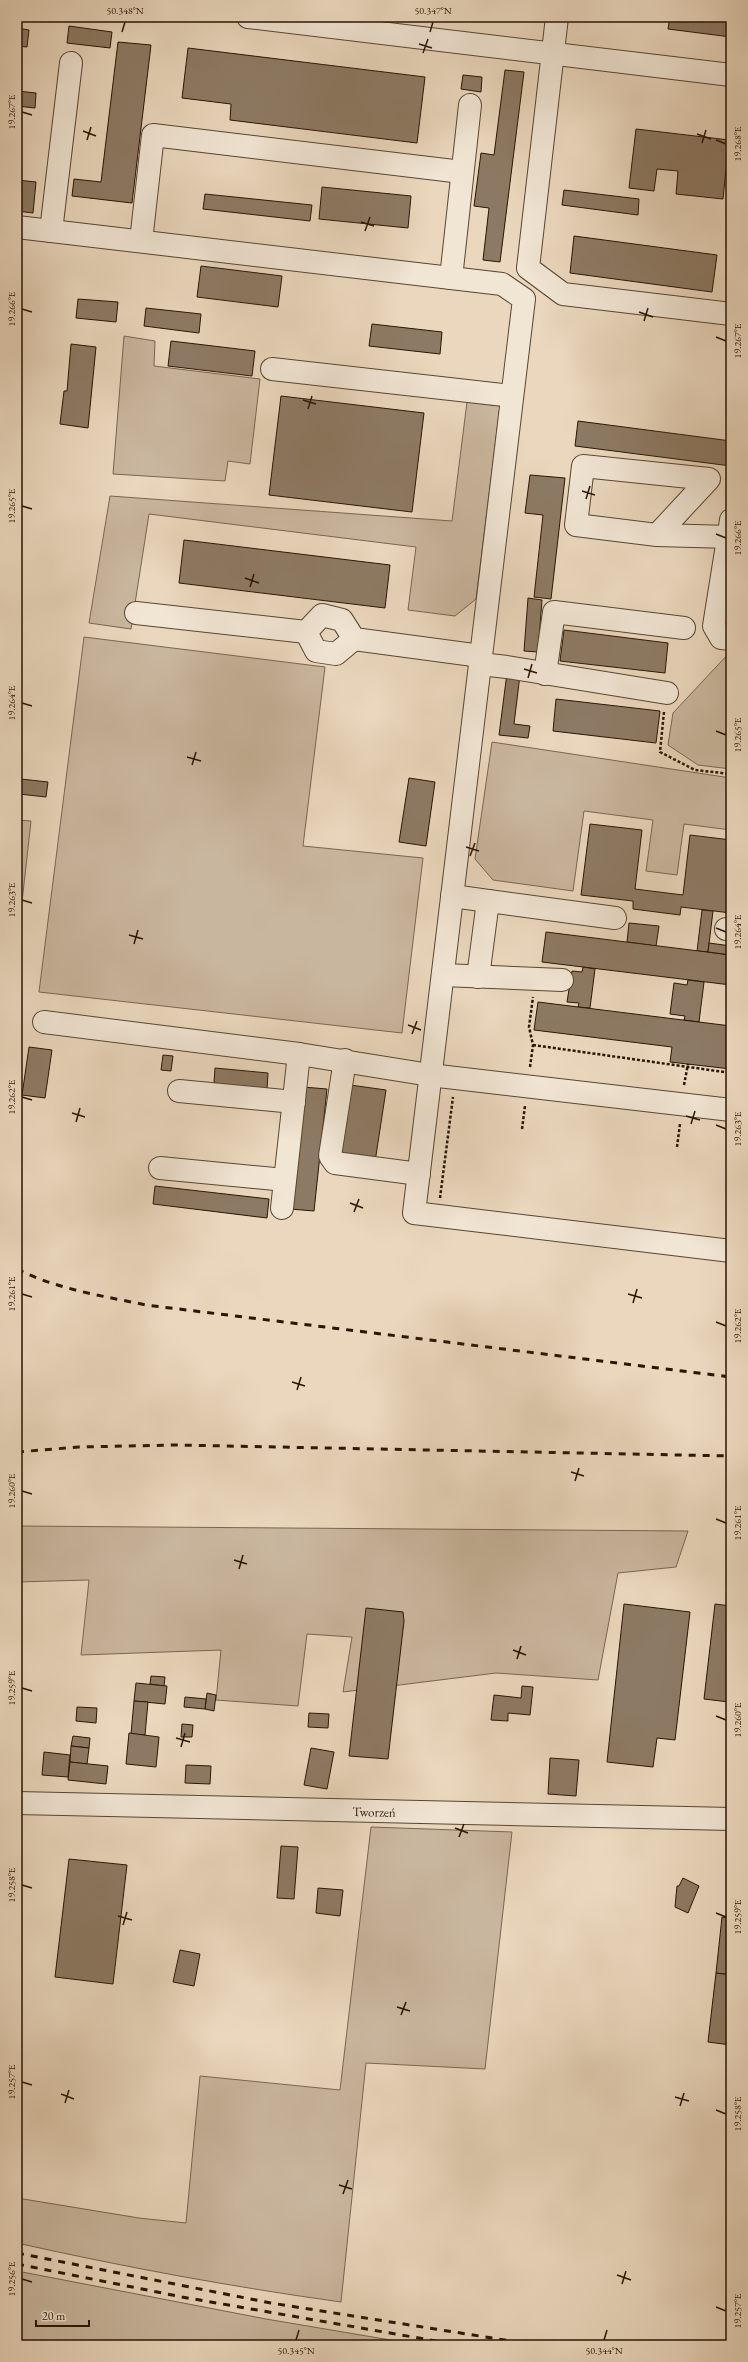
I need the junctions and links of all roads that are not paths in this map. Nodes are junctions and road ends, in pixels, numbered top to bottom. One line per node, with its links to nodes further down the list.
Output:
1 (248, 17): 3 (street)
2 (558, 17): 3 (street)
3 (553, 54): 5 (street); 12 (street)
4 (72, 63): 9 (street)
5 (731, 75)
6 (470, 105): 7 (street)
7 (462, 172): 10 (street); 11 (street)
8 (17, 227): 9 (street)
9 (51, 231): 10 (street)
10 (141, 241): 11 (street)
11 (451, 278): 14 (street)
12 (731, 314)
13 (272, 369): 14 (street)
14 (512, 396): 20 (street)
15 (730, 531): 16 (street); 19 (street)
16 (657, 535): 16 (street)
17 (136, 613): 20 (street)
18 (684, 628): 21 (street)
19 (731, 639)
20 (481, 660): 21 (street); 23 (street)
21 (545, 674): 22 (street)
22 (667, 693)
23 (452, 896): 24 (street); 26 (street)
24 (488, 901): 25 (street); 27 (street)
25 (615, 918)
26 (443, 975): 27 (street); 32 (street)
27 (478, 977): 28 (street)
28 (562, 980)
29 (44, 1022): 30 (street)
30 (298, 1054): 31 (street); 34 (street)
31 (345, 1060): 32 (street); 37 (street)
32 (430, 1075): 35 (street); 37 (street)
33 (179, 1091): 34 (street)
34 (294, 1102): 38 (street)
35 (731, 1110)
36 (160, 1168): 38 (street)
37 (419, 1174): 40 (street)
38 (285, 1180): 39 (street)
39 (282, 1208)
40 (731, 1251)
41 (17, 1803): 42 (street, Tworzeń)
42 (731, 1819)

